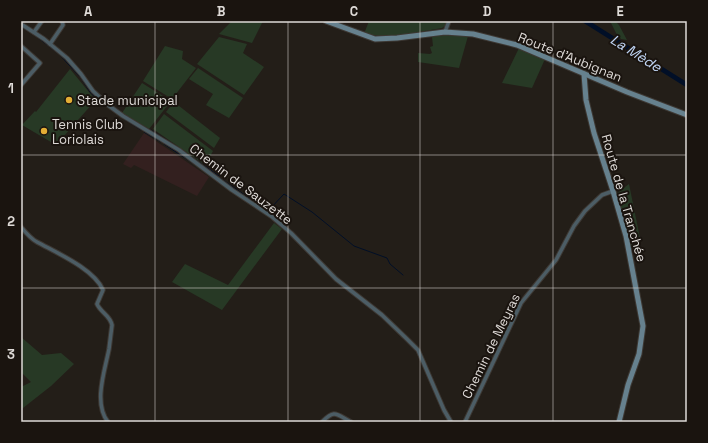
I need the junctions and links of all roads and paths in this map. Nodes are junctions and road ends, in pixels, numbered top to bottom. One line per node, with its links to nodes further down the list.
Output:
1 (42, 21): 6 (street)
2 (62, 21): 8 (street)
3 (326, 21): 7 (street, Route d'Aubignan)
4 (449, 21): 7 (street)
5 (21, 24): 6 (street, Chemin de Sauzette)
6 (34, 32): 8 (street, Chemin de Sauzette)
7 (445, 32): 10 (street, Route d'Aubignan)
8 (50, 44): 18 (street, Chemin de Sauzette)
9 (21, 46): 11 (street)
10 (584, 74): 12 (street, Route d'Aubignan); 13 (street, Route de la Tranchée)
11 (21, 84)
12 (687, 115)
13 (613, 191): 19 (street, Chemin de Meyras); 20 (street, Route de la Tranchée)
14 (21, 227): 15 (street)
15 (108, 422)
16 (322, 422): 17 (street)
17 (351, 422)
18 (451, 422)
19 (465, 422)
20 (620, 422)

